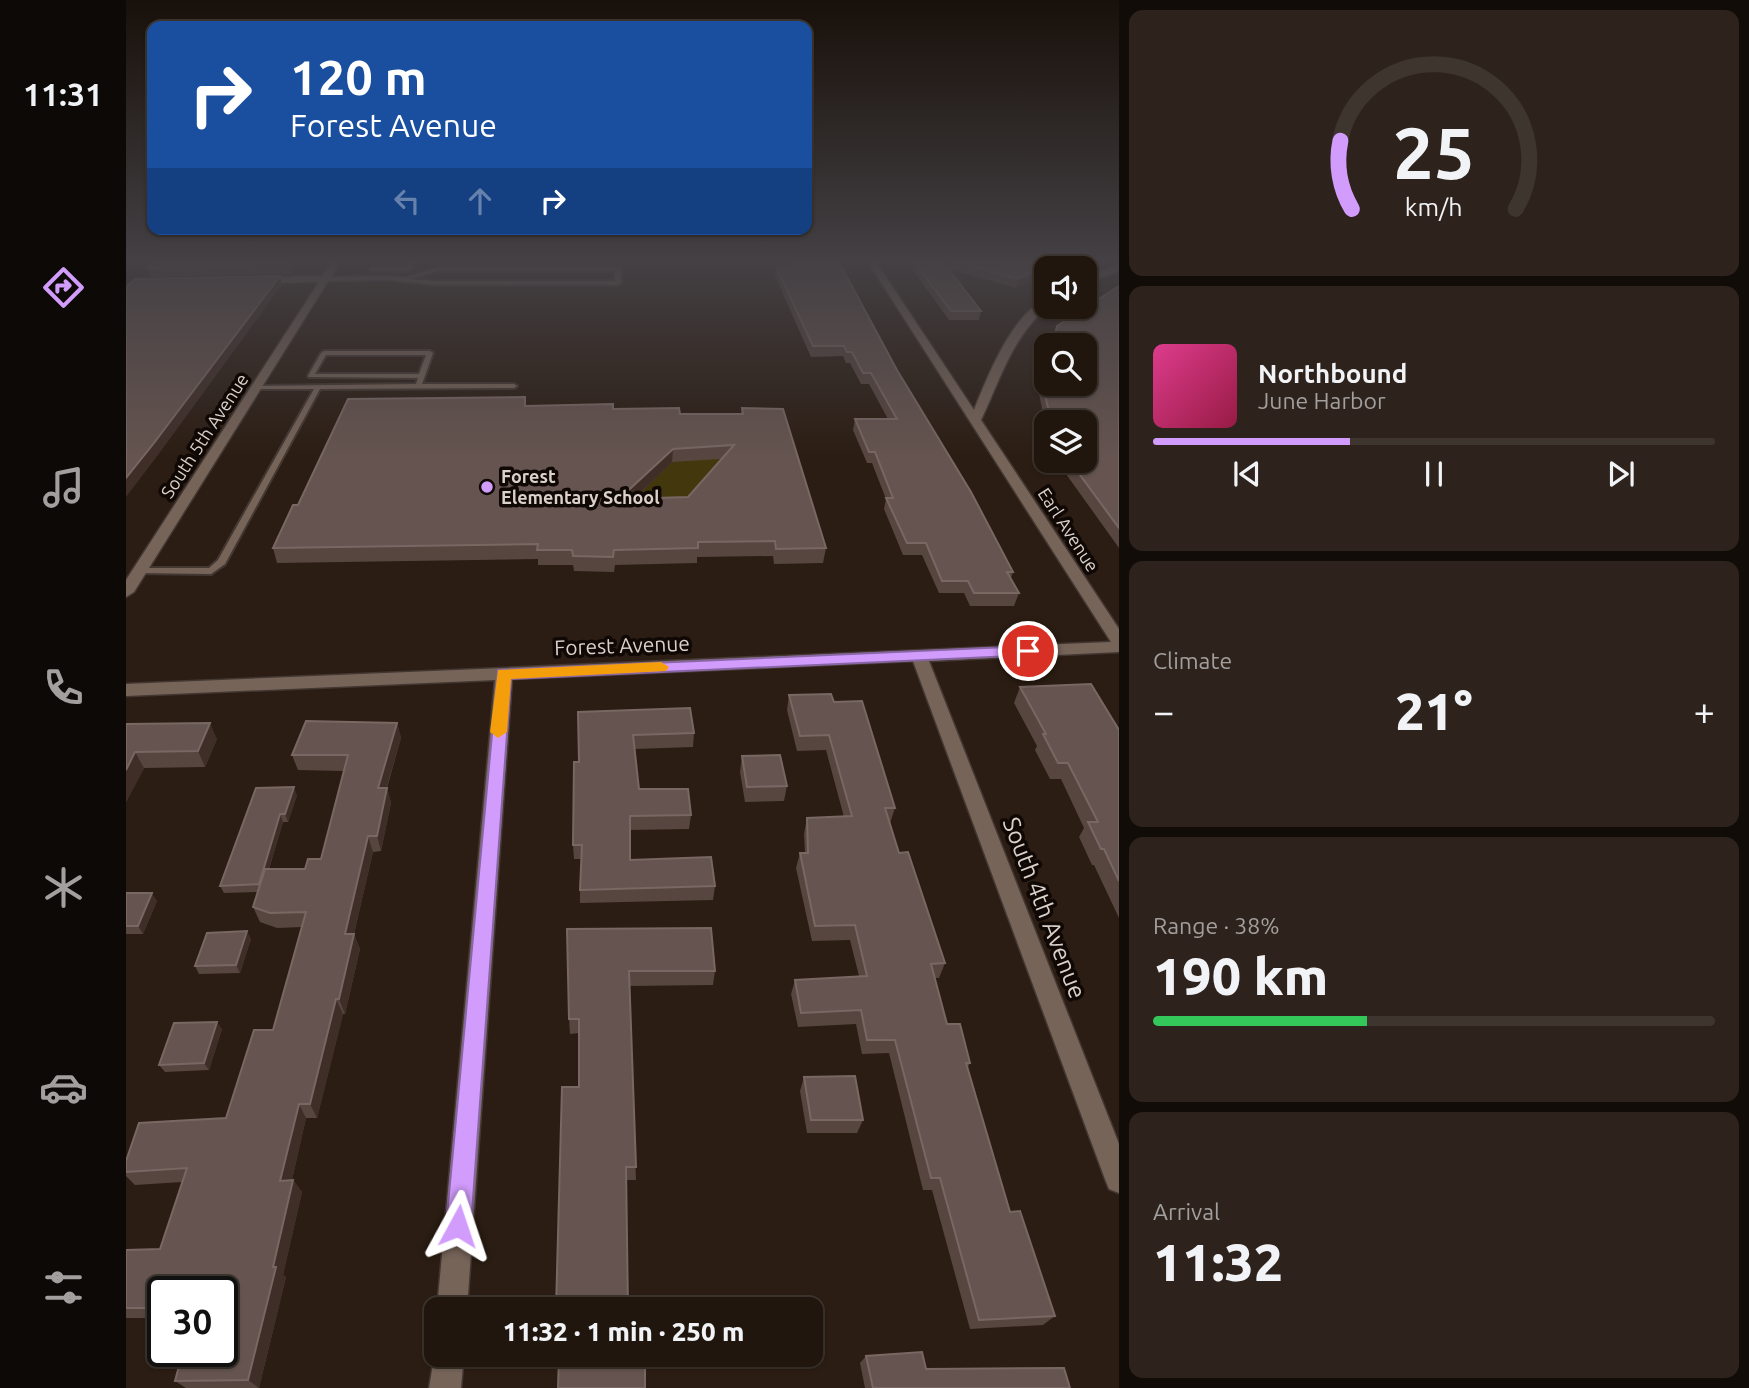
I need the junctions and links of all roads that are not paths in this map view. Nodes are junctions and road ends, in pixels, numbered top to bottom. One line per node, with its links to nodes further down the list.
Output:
1 (295, 327): 6 (street, South 5th Avenue)
2 (915, 327): 9 (street, Earl Avenue)
3 (1020, 327): 9 (street)
4 (421, 376): 4 (lane); 8 (lane)
5 (514, 386): 8 (lane)
6 (257, 387): 7 (lane); 10 (street, South 5th Avenue)
7 (318, 387): 8 (lane); 10 (lane)
8 (418, 387)
9 (976, 419): 12 (street, Earl Avenue)
10 (139, 571): 11 (street, South 5th Avenue)
11 (126, 592)
12 (1119, 642)
13 (1119, 648): 14 (street, Forest Avenue)
14 (919, 656): 15 (street, Forest Avenue); 17 (street, South 4th Avenue)
15 (504, 674): 16 (street, Forest Avenue); 18 (street)
16 (126, 690)
17 (1119, 1179)
18 (453, 1297)
19 (447, 1367): 20 (street)
20 (445, 1388)

